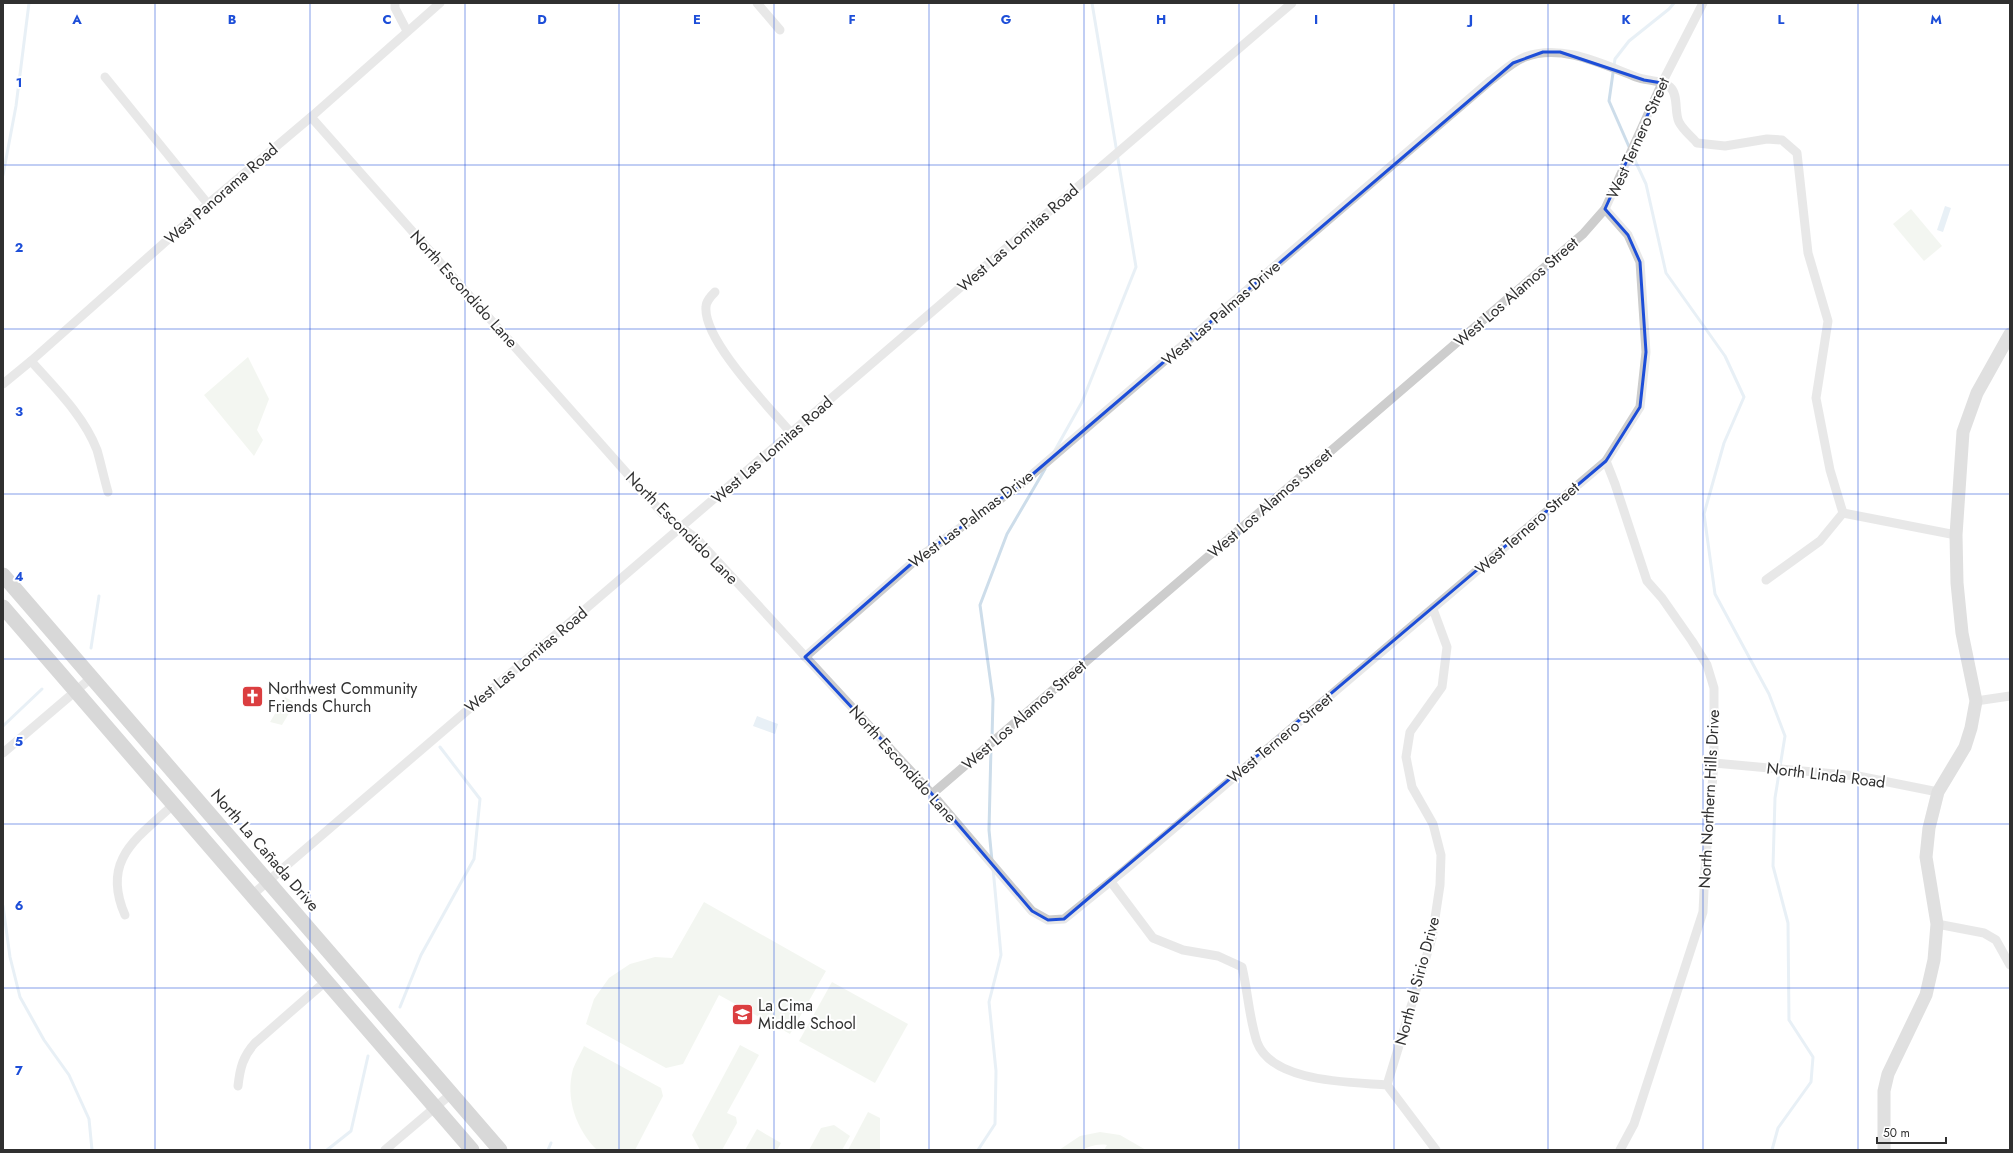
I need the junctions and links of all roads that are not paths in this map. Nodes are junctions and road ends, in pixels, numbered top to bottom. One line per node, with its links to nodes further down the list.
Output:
1 (395, 3): 7 (street)
2 (440, 3): 7 (street, West Panorama Road)
3 (757, 3): 6 (street)
4 (1292, 3): 17 (street, West Las Lomitas Road)
5 (1703, 3): 9 (street, West Ternero Street)
6 (780, 30)
7 (407, 31): 10 (street, West Panorama Road)
8 (105, 77): 11 (street)
9 (1662, 83): 12 (street, West Ternero Street); 20 (street); 27 (street, West Las Palmas Drive)
10 (311, 117): 11 (street, West Panorama Road); 21 (street, North Escondido Lane)
11 (208, 204): 15 (street, West Panorama Road)
12 (1605, 209): 18 (street, West Ternero Street); 35 (street, West Los Alamos Street)
13 (715, 292): 17 (street)
14 (2010, 334): 22 (street)
15 (31, 362): 16 (street, West Panorama Road); 19 (street)
16 (3, 384)
17 (791, 433): 21 (street, West Las Lomitas Road)
18 (1606, 461): 26 (street, West Ternero Street); 33 (street, North Northern Hills Drive)
19 (108, 492)
20 (1843, 512): 22 (street); 24 (street)
21 (683, 527): 27 (street, North Escondido Lane); 37 (street, West Las Lomitas Road)
22 (1956, 535): 31 (street)
23 (3, 575): 28 (main road, North La Cañada Drive)
24 (1766, 580)
25 (3, 607): 29 (main road)
26 (1433, 609): 38 (street, West Ternero Street); 45 (street, North el Sirio Drive)
27 (805, 657): 35 (street, North Escondido Lane)
28 (91, 678): 29 (street); 37 (main road, North La Cañada Drive)
29 (76, 691): 32 (street); 36 (main road)
30 (2010, 696): 31 (street)
31 (1976, 701): 34 (street)
32 (3, 753)
33 (1714, 763): 34 (street, North Linda Road); 53 (street, North Northern Hills Drive)
34 (1938, 792): 42 (street)
35 (932, 794): 41 (street, North Escondido Lane)
36 (173, 805): 39 (main road); 40 (street)
37 (268, 881): 39 (street, West Las Lomitas Road); 47 (main road, North La Cañada Drive)
38 (1111, 882): 41 (street, West Ternero Street); 45 (street)
39 (252, 895): 44 (main road)
40 (125, 915)
41 (1064, 919)
42 (1937, 924): 43 (street); 54 (street)
43 (2010, 965)
44 (326, 981): 46 (street); 48 (main road)
45 (1387, 1085): 52 (street)
46 (238, 1086)
47 (451, 1094): 48 (street); 51 (main road, North La Cañada Drive)
48 (435, 1107): 49 (street); 50 (main road)
49 (384, 1150)
50 (472, 1150)
51 (500, 1150)
52 (1436, 1150)
53 (1620, 1150)
54 (1884, 1150)

